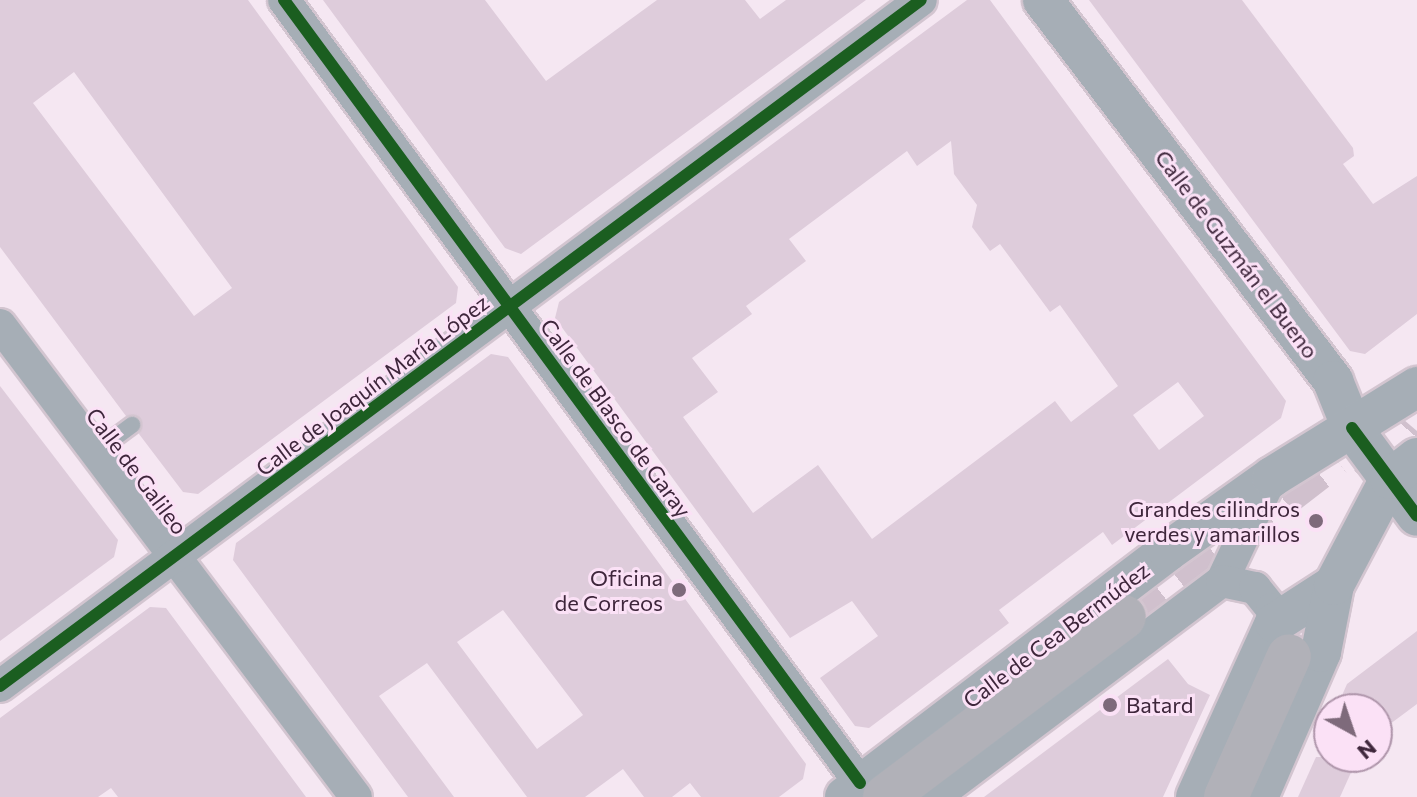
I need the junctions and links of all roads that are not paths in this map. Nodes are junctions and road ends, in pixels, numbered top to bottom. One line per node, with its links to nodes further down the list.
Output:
1 (284, 0): 4 (street, Calle de Blasco de Garay)
2 (921, 0): 4 (street, Calle de Joaquín María López)
3 (1043, 0): 8 (street, Calle de Guzmán el Bueno)
4 (509, 306): 13 (street, Calle de Joaquín María López); 19 (street, Calle de Blasco de Garay)
5 (0, 325): 9 (street, Calle de Galileo)
6 (1417, 387): 8 (street, Calle de Cea Bermúdez)
7 (132, 425): 9 (lane)
8 (1352, 428): 10 (street, Calle de Guzmán el Bueno); 11 (street, Calle de Cea Bermúdez)
9 (97, 451): 13 (street, Calle de Galileo)
10 (1404, 468): 12 (street, Calle de Guzmán el Bueno); 15 (street)
11 (1272, 477): 14 (street); 19 (street, Calle de Cea Bermúdez)
12 (1417, 516)
13 (177, 556): 18 (street, Calle de Joaquín María López); 20 (street, Calle de Galileo)
14 (1222, 581): 17 (street); 21 (street)
15 (1334, 585): 17 (street); 24 (street)
16 (1124, 617): 19 (main road, Calle de Cea Bermúdez)
17 (1282, 639): 22 (street); 23 (main road)
18 (0, 686)
19 (863, 792)
20 (356, 797)
21 (935, 797)
22 (1196, 797)
23 (1226, 797)
24 (1258, 797)

